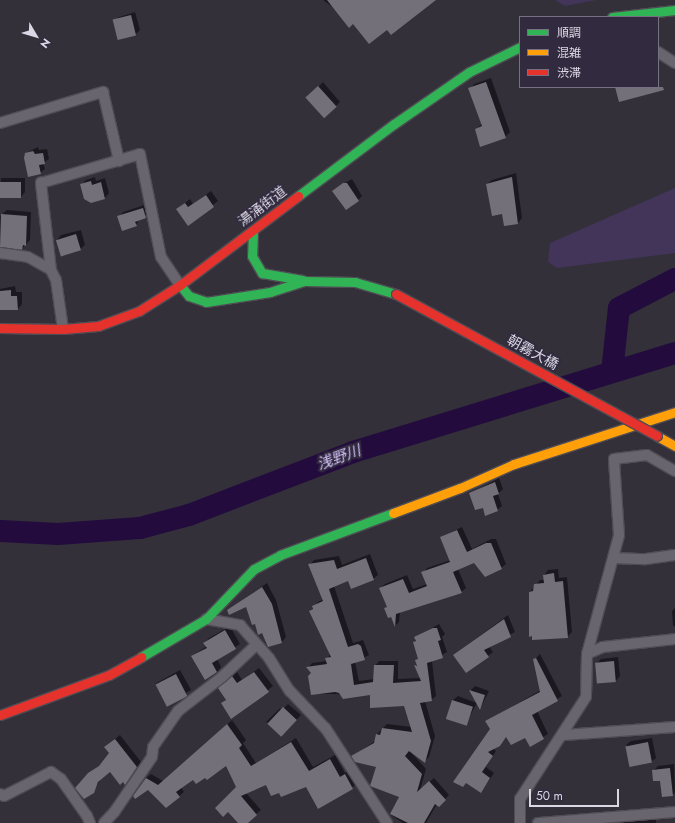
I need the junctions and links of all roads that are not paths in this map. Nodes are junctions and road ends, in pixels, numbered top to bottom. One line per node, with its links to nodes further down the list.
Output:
1 (675, 10): 2 (street)
2 (621, 16)
3 (519, 48): 8 (street, 湯涌街道)
4 (659, 53): 5 (street)
5 (675, 63)
6 (0, 123): 7 (street)
7 (119, 161): 10 (street); 12 (street)
8 (253, 231): 11 (street); 12 (street, 湯涌街道)
9 (0, 253): 10 (street)
10 (51, 270): 14 (street)
11 (304, 281): 12 (street); 16 (street, 朝霧大橋, bridge)
12 (180, 285): 14 (street, 湯涌街道)
13 (0, 328): 14 (street, 湯涌街道)
14 (63, 329)
15 (675, 412): 20 (street)
16 (675, 446)
17 (675, 471): 19 (street)
18 (675, 555): 19 (street)
19 (612, 558): 23 (street)
20 (206, 619): 22 (street); 24 (street)
21 (675, 639): 23 (street)
22 (256, 645): 30 (street); 31 (street)
23 (588, 654): 26 (street)
24 (0, 715)
25 (675, 727): 26 (street)
26 (564, 735): 32 (street)
27 (0, 794): 29 (street)
28 (675, 812): 33 (street)
29 (90, 823)
30 (104, 823)
31 (387, 823)
32 (520, 823)
33 (538, 823)

